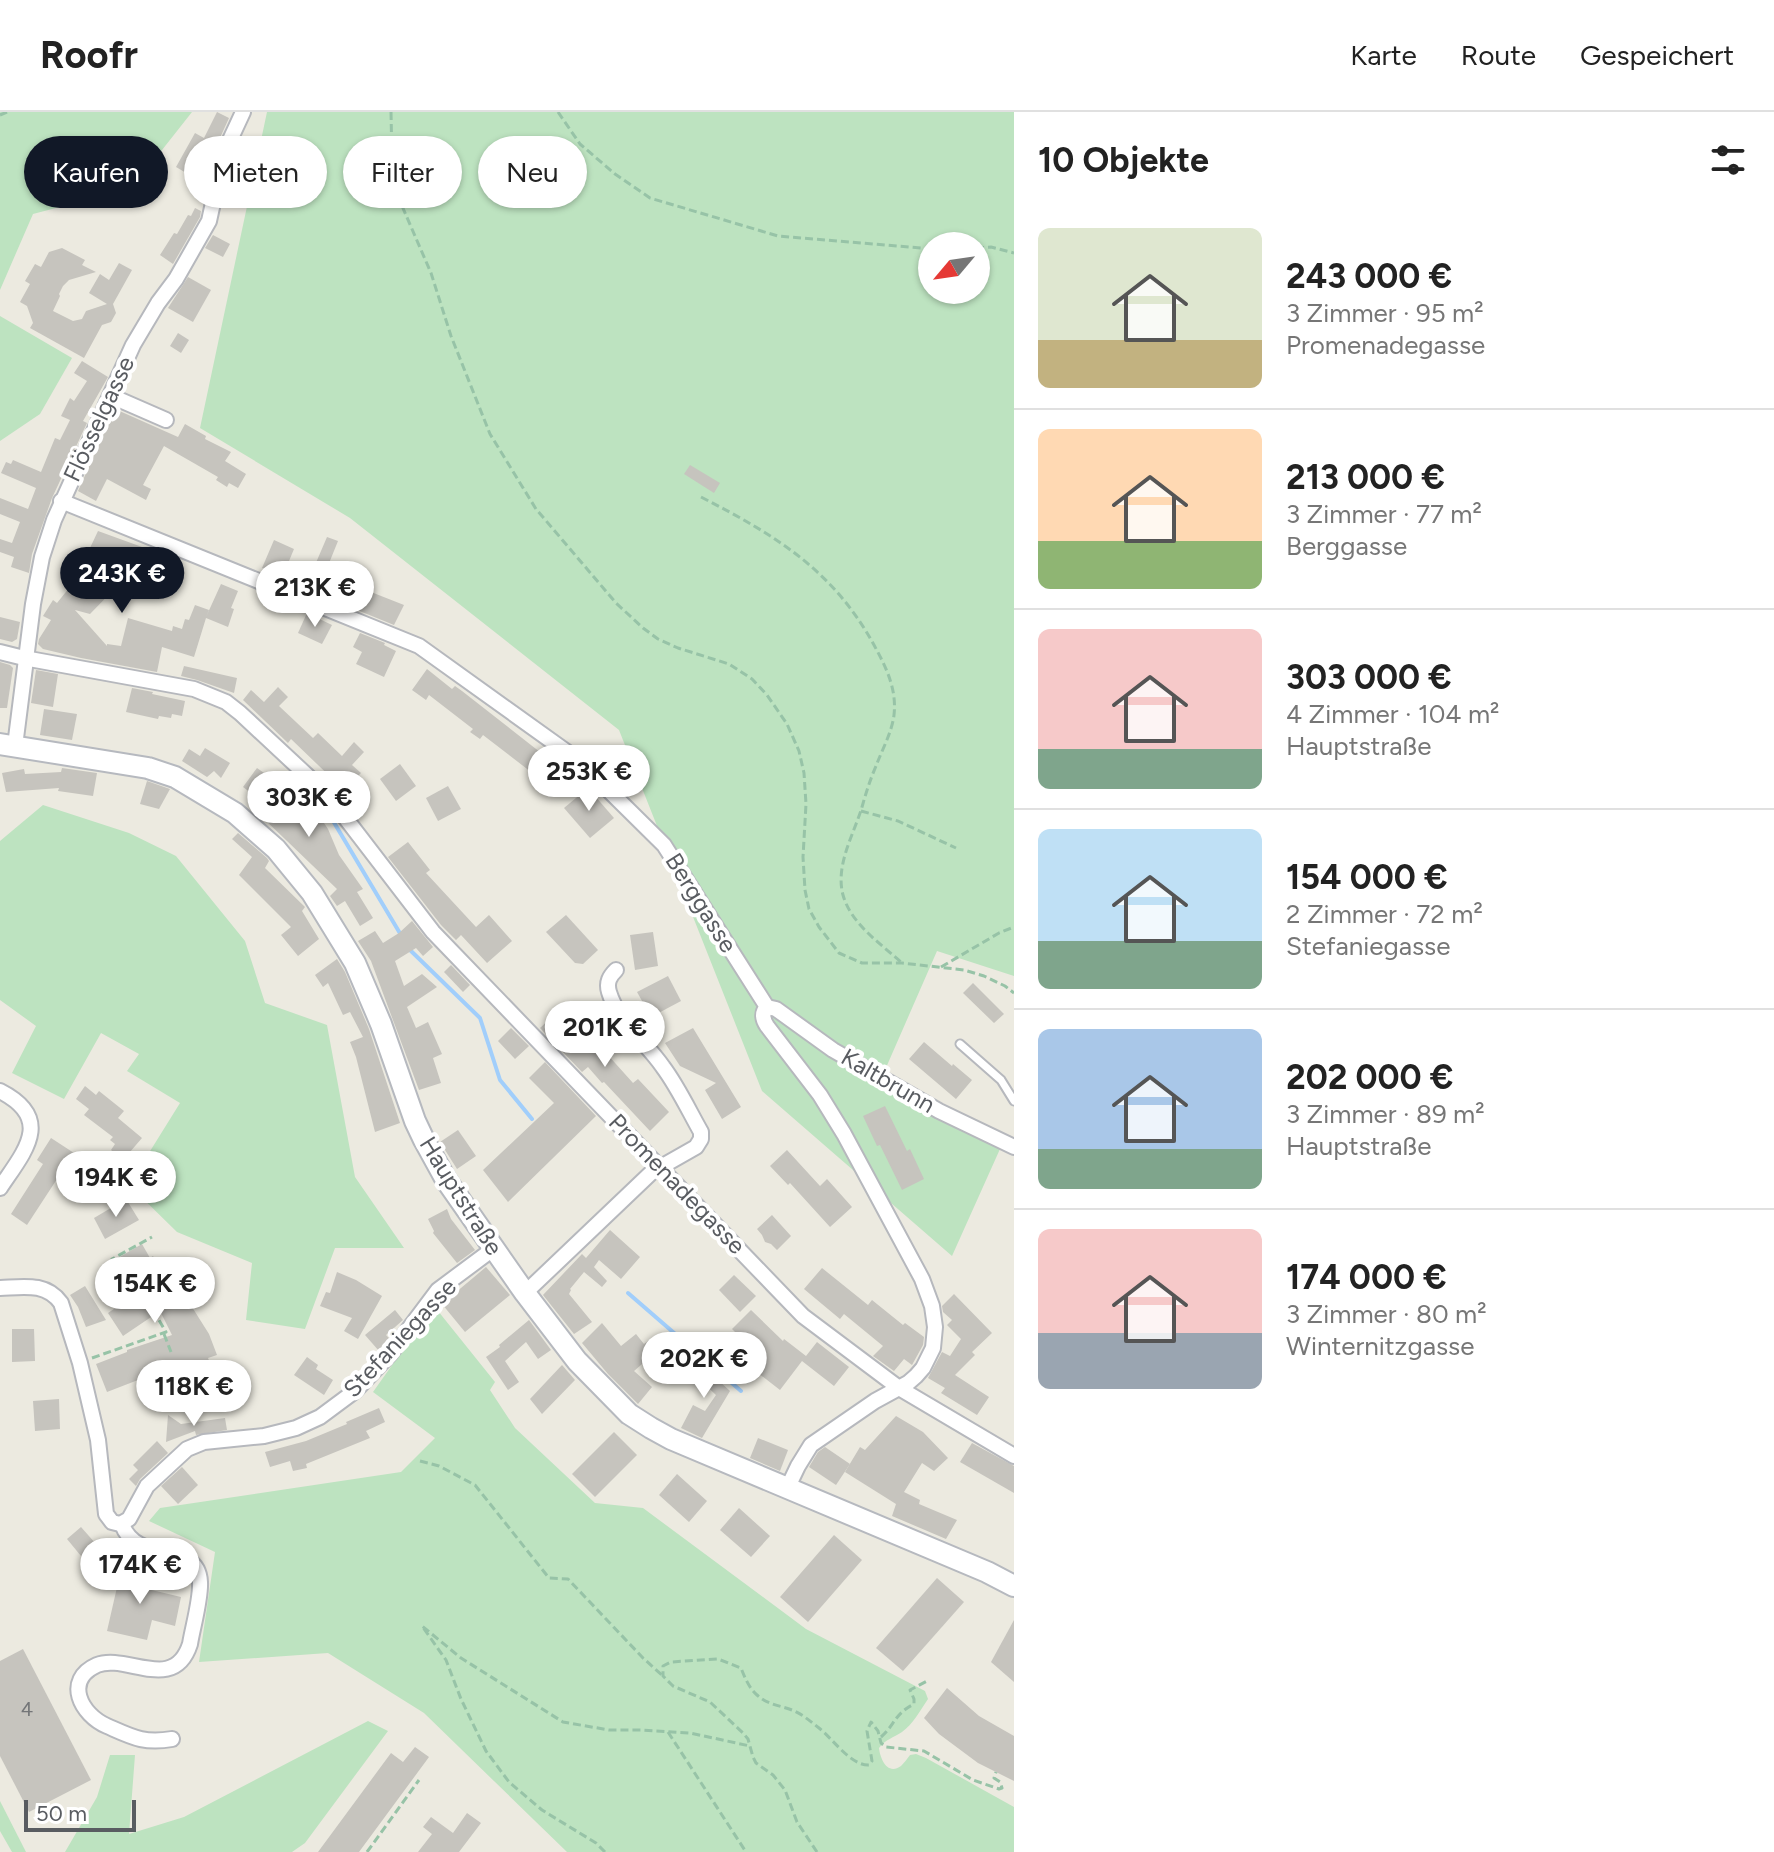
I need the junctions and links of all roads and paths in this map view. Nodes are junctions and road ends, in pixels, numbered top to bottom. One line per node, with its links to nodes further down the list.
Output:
1 (7, 112): 5 (path)
2 (243, 112): 9 (street, Flösselgasse)
3 (391, 112): 19 (path)
4 (558, 112): 7 (path)
5 (0, 115)
6 (990, 247): 8 (path)
7 (918, 248)
8 (1014, 253)
9 (111, 396): 10 (street); 12 (street, Flösselgasse)
10 (166, 420)
11 (701, 497): 16 (path)
12 (61, 501): 14 (street, Flösselgasse); 23 (street, Berggasse)
13 (0, 652): 14 (street, Promenadegasse)
14 (24, 658): 15 (street, Flösselgasse); 28 (street, Promenadegasse)
15 (7, 745): 31 (main road, Hauptstraße)
16 (861, 811): 17 (path); 19 (path)
17 (956, 848)
18 (1014, 927): 20 (path)
19 (902, 963): 20 (path)
20 (941, 967): 22 (path)
21 (616, 970): 28 (street)
22 (1014, 993)
23 (767, 1007): 27 (street, Kaltbrunn); 38 (street, Berggasse)
24 (960, 1044): 26 (lane)
25 (0, 1091): 29 (street)
26 (1014, 1101)
27 (1014, 1147)
28 (660, 1167): 33 (street); 38 (street, Promenadegasse)
29 (0, 1188)
30 (152, 1237): 34 (path)
31 (493, 1249): 33 (main road, Hauptstraße); 43 (street, Stefaniegasse)
32 (0, 1288): 43 (street)
33 (525, 1293): 42 (main road, Hauptstraße)
34 (164, 1333): 35 (path); 36 (path)
35 (171, 1352)
36 (92, 1358)
37 (176, 1364): 39 (path)
38 (899, 1388): 40 (street, Promenadegasse); 42 (street, Berggasse)
39 (186, 1390)
40 (1014, 1456)
41 (420, 1461): 45 (path)
42 (787, 1489): 44 (main road, Hauptstraße)
43 (122, 1524): 49 (street)
44 (1014, 1586)
45 (663, 1676): 48 (path); 50 (path)
46 (927, 1681): 48 (path)
47 (668, 1732): 50 (path); 54 (path); 55 (path)
48 (881, 1737): 51 (path)
49 (172, 1739)
50 (750, 1746): 56 (path)
51 (996, 1772)
52 (419, 1780): 53 (path)
53 (367, 1852)
54 (605, 1852)
55 (746, 1852)
56 (817, 1852)

